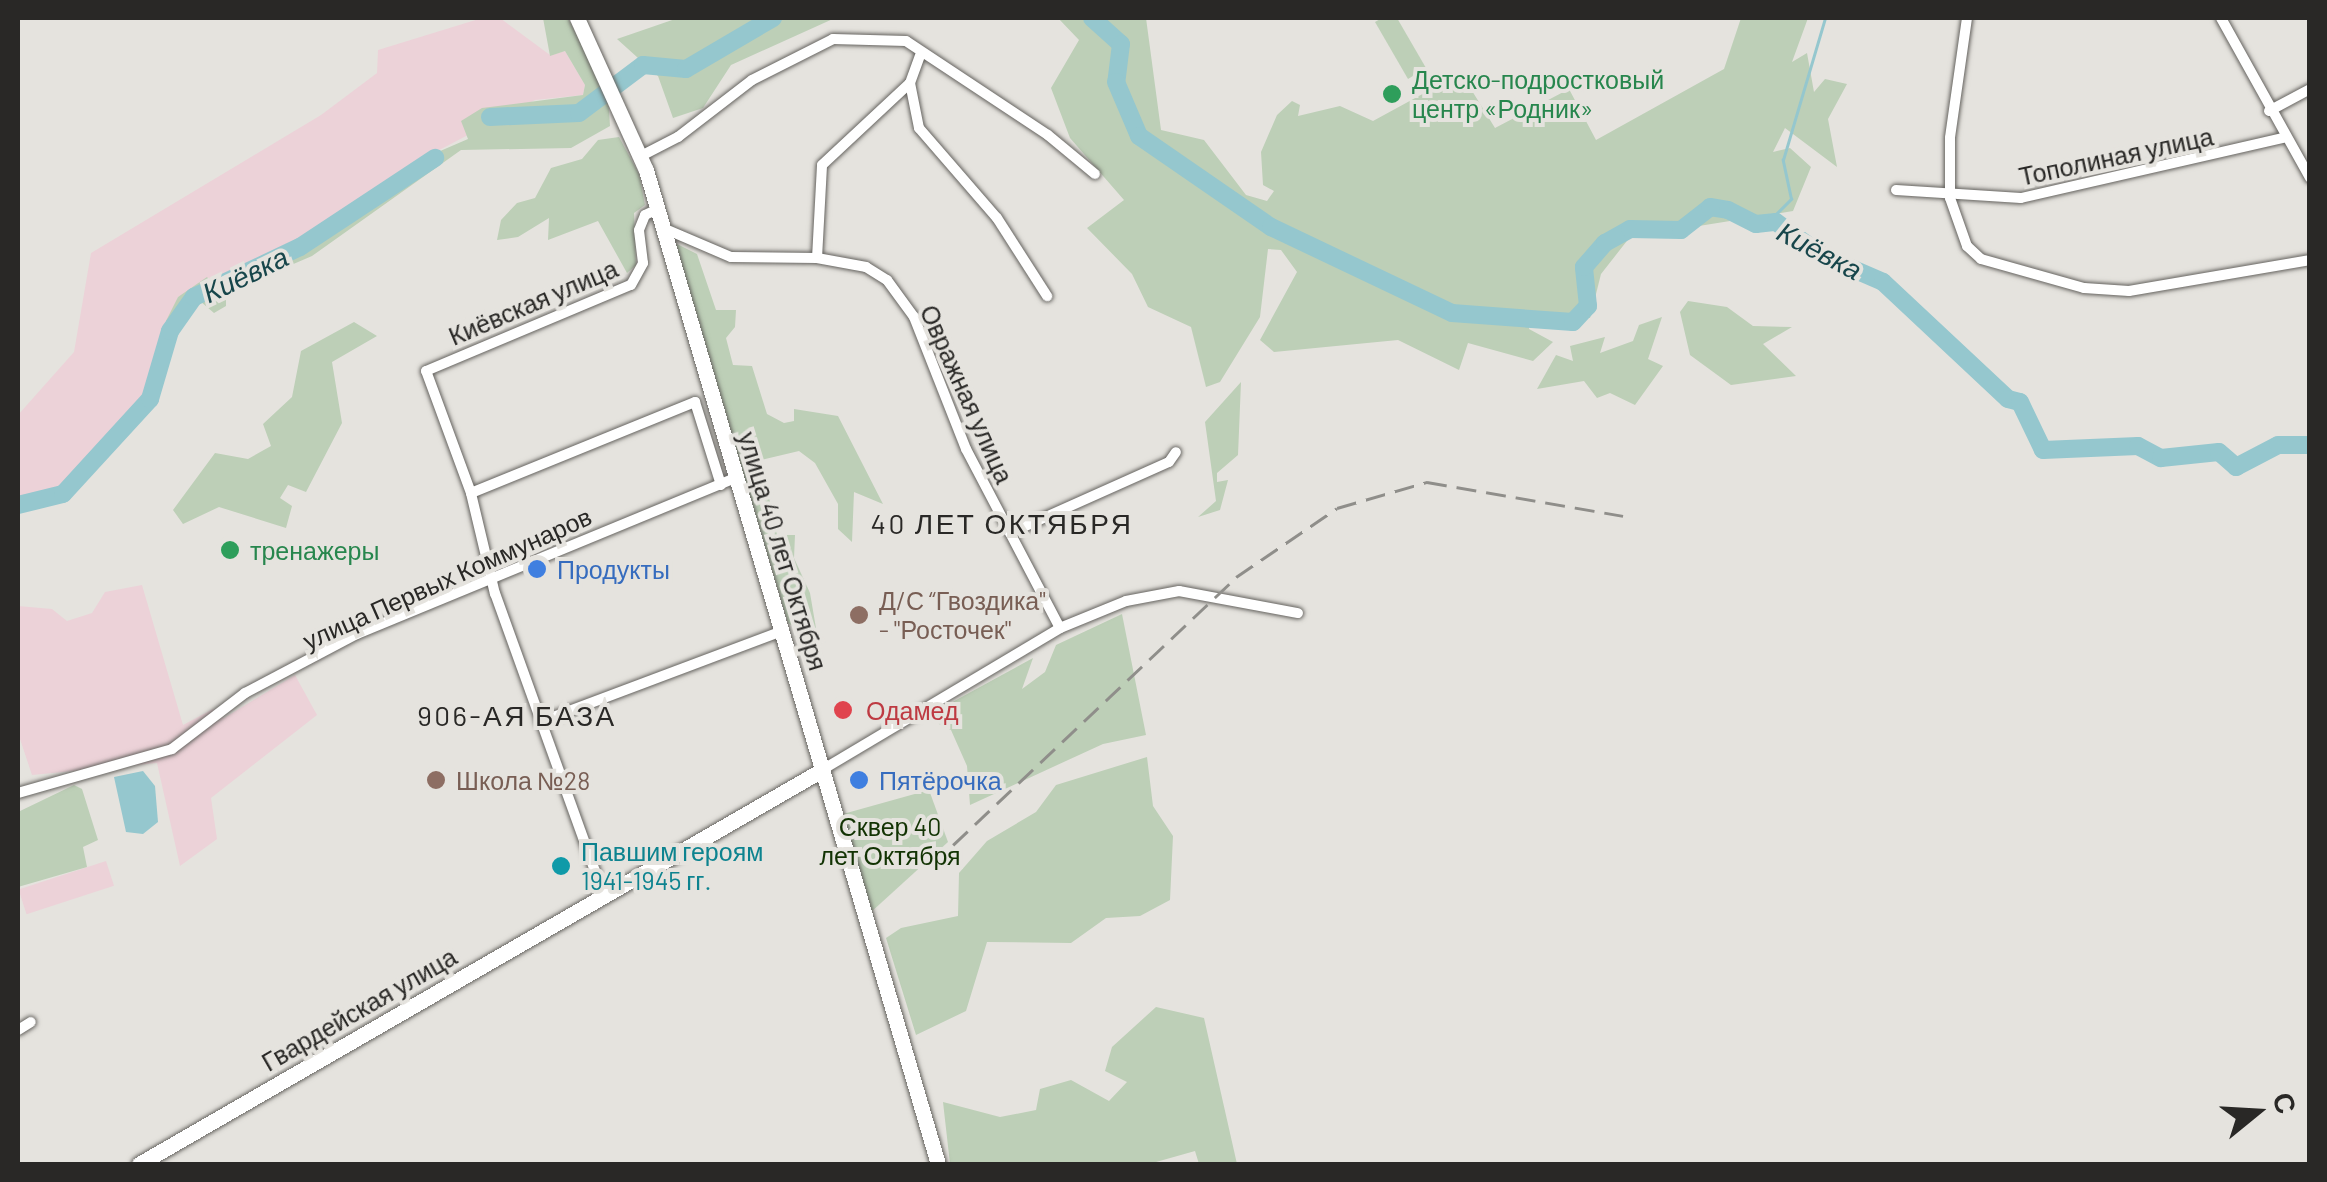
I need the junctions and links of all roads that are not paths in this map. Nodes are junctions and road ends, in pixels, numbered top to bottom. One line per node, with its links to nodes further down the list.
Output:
1 (577, 18): 9 (main road, улица 40 лет Октября)
2 (1967, 18): 13 (street)
3 (2221, 18): 7 (street)
4 (920, 56): 5 (street); 9 (street); 10 (street)
5 (910, 83): 16 (street); 18 (street)
6 (2310, 89): 7 (street)
7 (2269, 111): 8 (street)
8 (2283, 138): 11 (street); 13 (street, Тополиная улица)
9 (641, 156): 14 (main road, улица 40 лет Октября)
10 (1095, 174)
11 (2310, 178)
12 (1896, 190): 13 (street, Тополиная улица)
13 (1950, 198): 17 (street)
14 (658, 209): 15 (main road, улица 40 лет Октября); 21 (street, Киёвская улица)
15 (663, 228): 16 (street, Овражная улица); 20 (main road, улица 40 лет Октября)
16 (817, 258): 22 (street, Овражная улица)
17 (2310, 260)
18 (1047, 296)
19 (1176, 452): 22 (street)
20 (728, 482): 21 (street); 23 (street, улица Первых Коммунаров); 26 (main road, улица 40 лет Октября)
21 (470, 493): 23 (street)
22 (1010, 533): 25 (street, Овражная улица)
23 (494, 577): 27 (street); 29 (street, улица Первых Коммунаров)
24 (1298, 613): 25 (street)
25 (1060, 628): 28 (street)
26 (782, 631): 27 (street); 28 (main road, улица 40 лет Октября)
27 (540, 722): 30 (street)
28 (822, 770): 30 (main road, Гвардейская улица); 34 (main road, улица 40 лет Октября)
29 (18, 793)
30 (604, 896): 33 (main road, Гвардейская улица)
31 (31, 1022): 32 (street)
32 (18, 1030)
33 (139, 1164)
34 (938, 1164)

